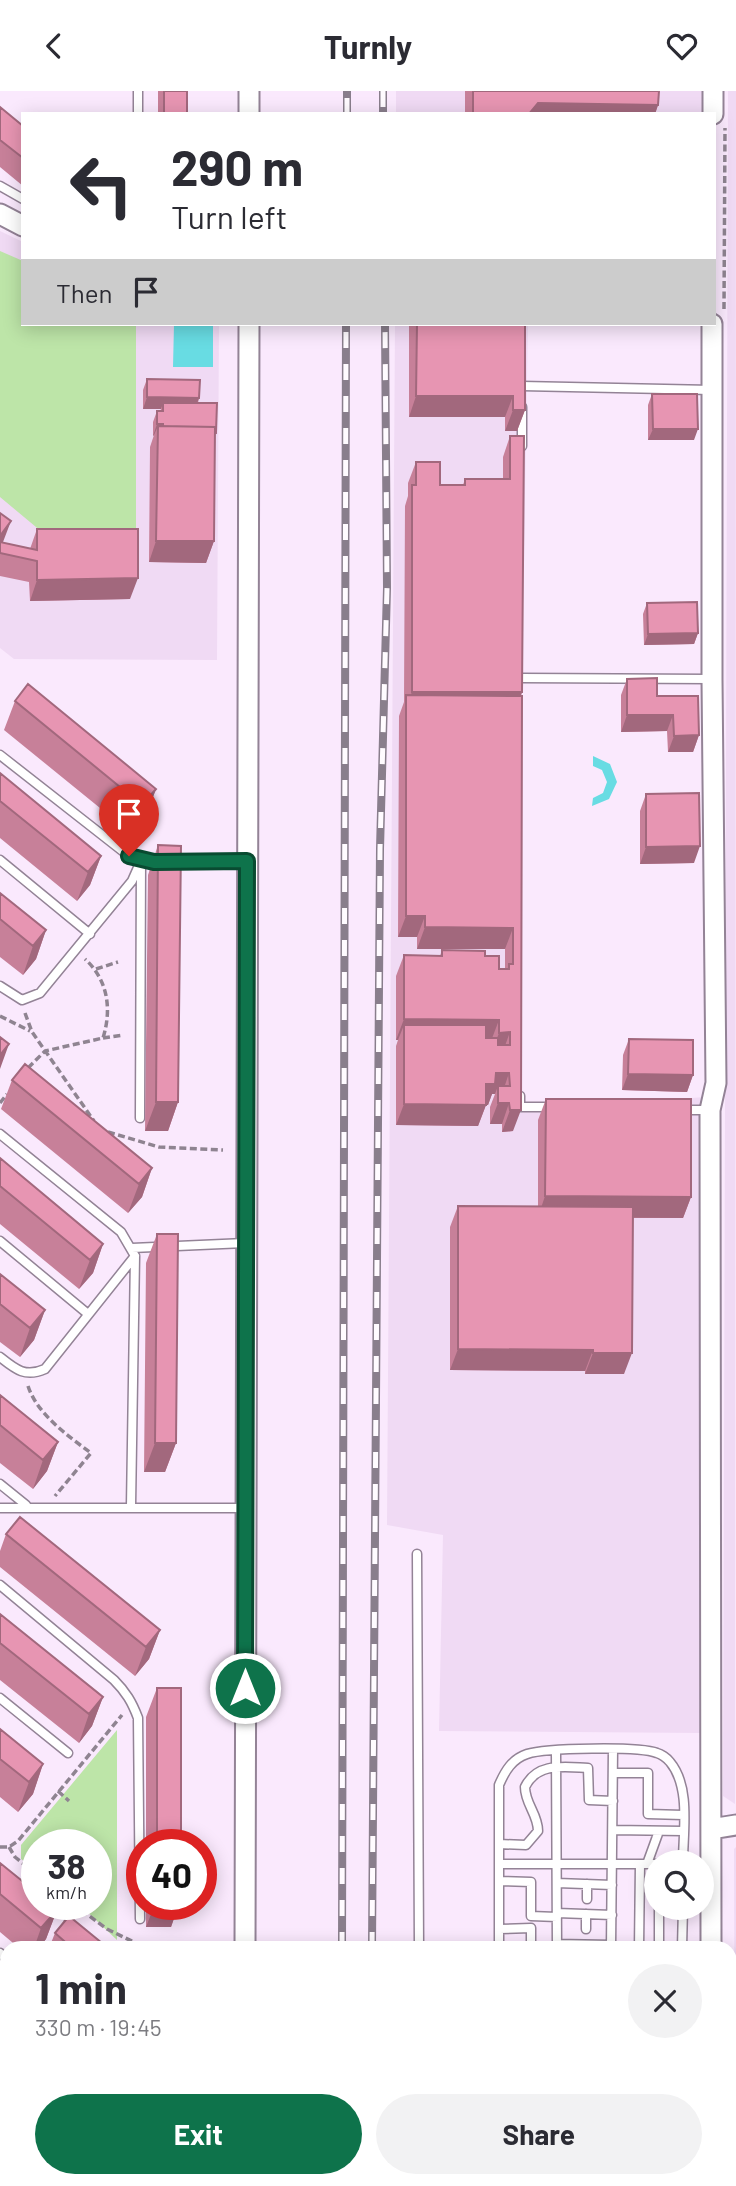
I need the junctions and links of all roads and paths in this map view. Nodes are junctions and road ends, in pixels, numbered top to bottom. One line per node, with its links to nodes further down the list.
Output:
1 (138, 91): 4 (lane)
2 (249, 91): 5 (street)
3 (713, 91): 6 (street)
4 (138, 112)
5 (249, 112)
6 (713, 112)
7 (0, 186): 8 (lane)
8 (21, 198)
9 (0, 214): 10 (street)
10 (21, 225)
11 (248, 326): 24 (street)
12 (712, 326): 15 (street)
13 (522, 374): 14 (lane)
14 (522, 386): 15 (lane); 16 (lane)
15 (712, 390): 19 (street)
16 (522, 454)
17 (522, 665): 18 (lane)
18 (521, 678): 19 (lane); 20 (lane)
19 (712, 679): 42 (street)
20 (522, 690)
21 (0, 755): 23 (lane)
22 (0, 860): 25 (lane)
23 (141, 860): 24 (lane); 25 (lane); 44 (lane)
24 (247, 861): 49 (street)
25 (90, 934): 26 (lane)
26 (75, 951): 28 (path); 30 (lane)
27 (118, 962): 28 (path)
28 (96, 969): 34 (path)
29 (0, 986): 30 (lane)
30 (22, 1000): 32 (path)
31 (0, 1016): 32 (path)
32 (32, 1032): 35 (path)
33 (123, 1035): 34 (path)
34 (103, 1038): 35 (path)
35 (45, 1051): 36 (path); 45 (path)
36 (24, 1073)
37 (520, 1081): 40 (lane)
38 (12, 1088): 39 (path)
39 (0, 1103)
40 (560, 1108)
41 (668, 1110): 42 (lane)
42 (710, 1110): 75 (street)
43 (80, 1115): 45 (path)
44 (140, 1118)
45 (92, 1120): 47 (path)
46 (0, 1134): 50 (lane)
47 (223, 1150)
48 (0, 1241): 51 (lane)
49 (245, 1243): 50 (lane); 58 (street)
50 (134, 1252): 51 (lane); 57 (lane)
51 (88, 1314): 53 (lane)
52 (0, 1357): 53 (lane)
53 (28, 1374): 55 (path)
54 (0, 1484): 56 (lane)
55 (54, 1497)
56 (26, 1505): 57 (lane); 59 (lane)
57 (131, 1506): 58 (lane)
58 (245, 1507): 106 (street)
59 (0, 1508)
60 (417, 1554): 107 (lane)
61 (0, 1585): 74 (lane)
62 (0, 1698): 66 (lane)
63 (126, 1710): 69 (path)
64 (613, 1749): 65 (lane); 68 (lane); 72 (lane)
65 (556, 1751): 67 (lane); 79 (lane)
66 (68, 1753)
67 (556, 1767): 71 (lane); 79 (lane); 86 (lane)
68 (613, 1773): 71 (lane); 72 (lane)
69 (57, 1791): 70 (path); 81 (path)
70 (69, 1801)
71 (613, 1801): 76 (lane)
72 (683, 1815): 78 (lane)
73 (736, 1825): 75 (street)
74 (139, 1829)
75 (711, 1829): 115 (street)
76 (613, 1830): 77 (lane); 87 (lane)
77 (659, 1831): 78 (lane); 82 (lane)
78 (683, 1831): 83 (lane)
79 (499, 1844): 85 (lane)
80 (0, 1847): 81 (path)
81 (9, 1847): 84 (path)
82 (653, 1850)
83 (683, 1850)
84 (21, 1862)
85 (499, 1864): 86 (lane); 89 (lane)
86 (557, 1864): 87 (lane); 90 (lane)
87 (612, 1864): 88 (lane); 92 (lane)
88 (644, 1864)
89 (499, 1881): 96 (lane); 102 (lane)
90 (557, 1883): 91 (lane); 96 (lane)
91 (586, 1884): 92 (lane); 93 (lane)
92 (612, 1885): 97 (lane)
93 (586, 1899)
94 (644, 1901): 112 (lane)
95 (586, 1914): 96 (lane); 97 (lane); 103 (lane)
96 (557, 1915): 110 (lane)
97 (612, 1915): 111 (lane)
98 (66, 1920): 104 (path)
99 (94, 1920): 105 (path)
100 (659, 1920): 113 (lane)
101 (683, 1920): 114 (lane)
102 (499, 1929): 108 (lane); 109 (lane)
103 (586, 1929)
104 (62, 1931)
105 (132, 1941)
106 (244, 1941)
107 (419, 1941)
108 (499, 1941)
109 (531, 1941)
110 (557, 1941)
111 (611, 1941)
112 (640, 1941)
113 (659, 1941)
114 (682, 1941)
115 (710, 1941)

